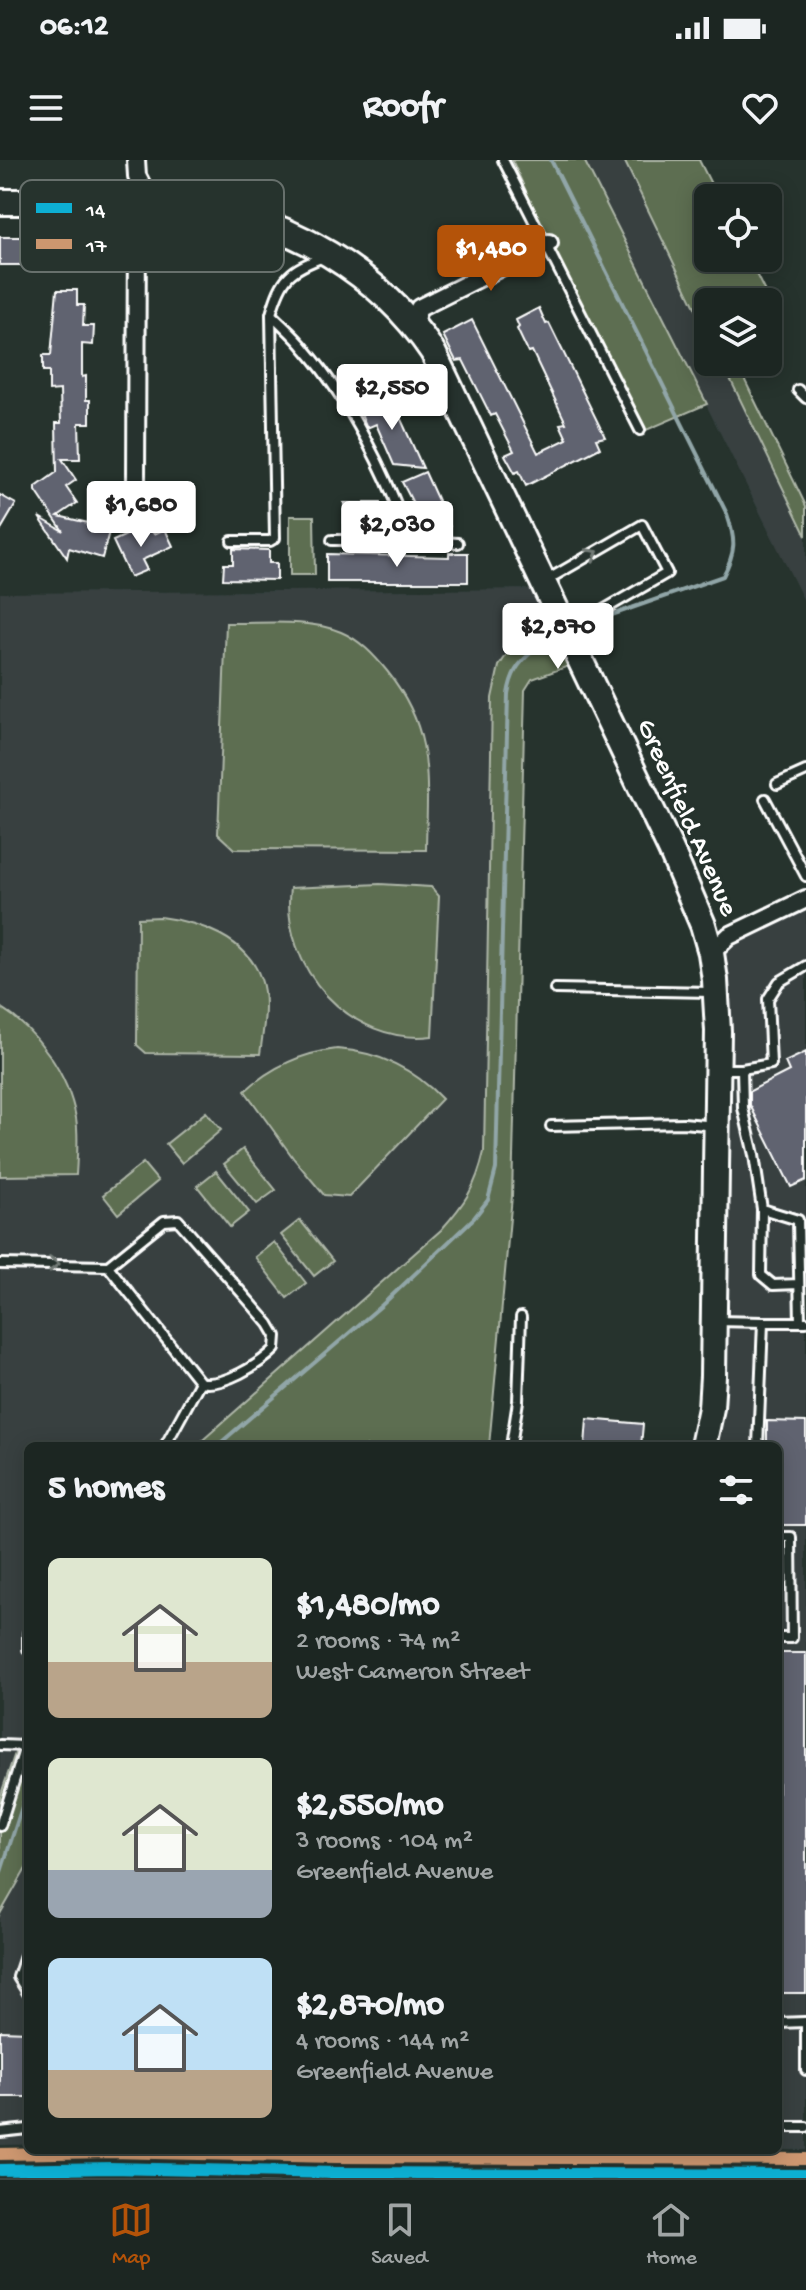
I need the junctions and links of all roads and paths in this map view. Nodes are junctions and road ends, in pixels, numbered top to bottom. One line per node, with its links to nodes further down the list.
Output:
1 (136, 160): 3 (street)
2 (503, 160): 7 (lane)
3 (139, 180)
4 (0, 202): 5 (street, Greenfield Avenue)
5 (20, 202)
6 (284, 232): 8 (street, Greenfield Avenue)
7 (548, 244): 11 (street); 14 (lane)
8 (330, 255): 10 (lane); 11 (street, Greenfield Avenue)
9 (137, 272): 15 (street)
10 (271, 314): 17 (lane); 18 (lane)
11 (413, 323): 20 (street, Greenfield Avenue)
12 (798, 390): 13 (lane)
13 (806, 398)
14 (640, 430)
15 (136, 486)
16 (332, 540): 17 (lane)
17 (409, 540): 19 (lane)
18 (232, 541)
19 (458, 543)
20 (543, 583): 21 (street, Greenfield Avenue); 21 (lane, one-way to 21)
21 (566, 632): 27 (street, Greenfield Avenue)
22 (806, 771): 23 (lane)
23 (777, 784)
24 (765, 799): 25 (lane)
25 (806, 876)
26 (806, 899): 27 (street)
27 (711, 953): 30 (street, Greenfield Avenue)
28 (806, 966): 32 (lane)
29 (555, 989): 30 (lane)
30 (716, 992): 31 (street, Greenfield Avenue)
31 (717, 1069): 32 (lane); 34 (street, Greenfield Avenue)
32 (742, 1069): 35 (lane)
33 (551, 1126): 34 (lane)
34 (716, 1126): 41 (street, Greenfield Avenue)
35 (762, 1209): 36 (lane); 39 (lane)
36 (802, 1218): 39 (lane)
37 (0, 1264): 38 (lane, one-way to 38)
38 (108, 1266): 44 (lane); 44 (lane)
39 (799, 1284): 43 (lane)
40 (521, 1317): 46 (lane)
41 (714, 1321): 42 (lane); 47 (street, Greenfield Avenue)
42 (763, 1322): 43 (lane); 48 (lane)
43 (803, 1322)
44 (200, 1382): 45 (lane)
45 (167, 1442)
46 (512, 1442)
47 (704, 1442)
48 (758, 1442)
49 (782, 1537): 50 (lane)
50 (782, 1638)
51 (24, 1741): 52 (lane)
52 (0, 1745)
53 (24, 1748): 54 (lane)
54 (0, 1826)
55 (24, 1959): 56 (lane)
56 (24, 1987)
57 (806, 2022): 58 (lane); 59 (lane)
58 (782, 2023)
59 (806, 2070)
60 (782, 2127): 61 (lane)
61 (806, 2127)
62 (24, 2129): 63 (lane)
63 (0, 2132)
64 (758, 2154): 68 (lane)
65 (112, 2159): 67 (street); 70 (street)
66 (544, 2167): 68 (street); 70 (street)
67 (0, 2170)
68 (758, 2175): 69 (street)
69 (806, 2175)
70 (336, 2176)

